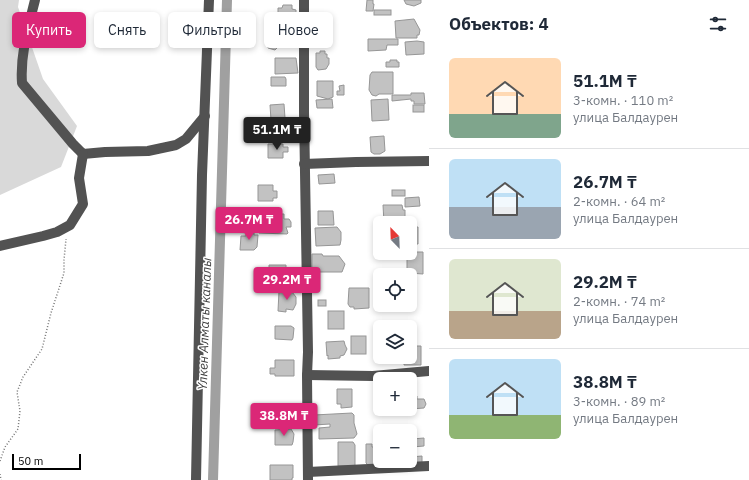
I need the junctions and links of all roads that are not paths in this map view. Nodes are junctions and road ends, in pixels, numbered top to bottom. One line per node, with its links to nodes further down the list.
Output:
1 (35, 0): 5 (street)
2 (209, 0): 4 (street)
3 (304, 0): 7 (street)
4 (205, 116): 5 (street); 13 (street)
5 (83, 154): 8 (street)
6 (429, 161): 7 (street)
7 (304, 164): 10 (street)
8 (0, 246)
9 (429, 370): 10 (street)
10 (307, 375): 12 (street)
11 (429, 466): 12 (street)
12 (308, 476)
13 (196, 480)

